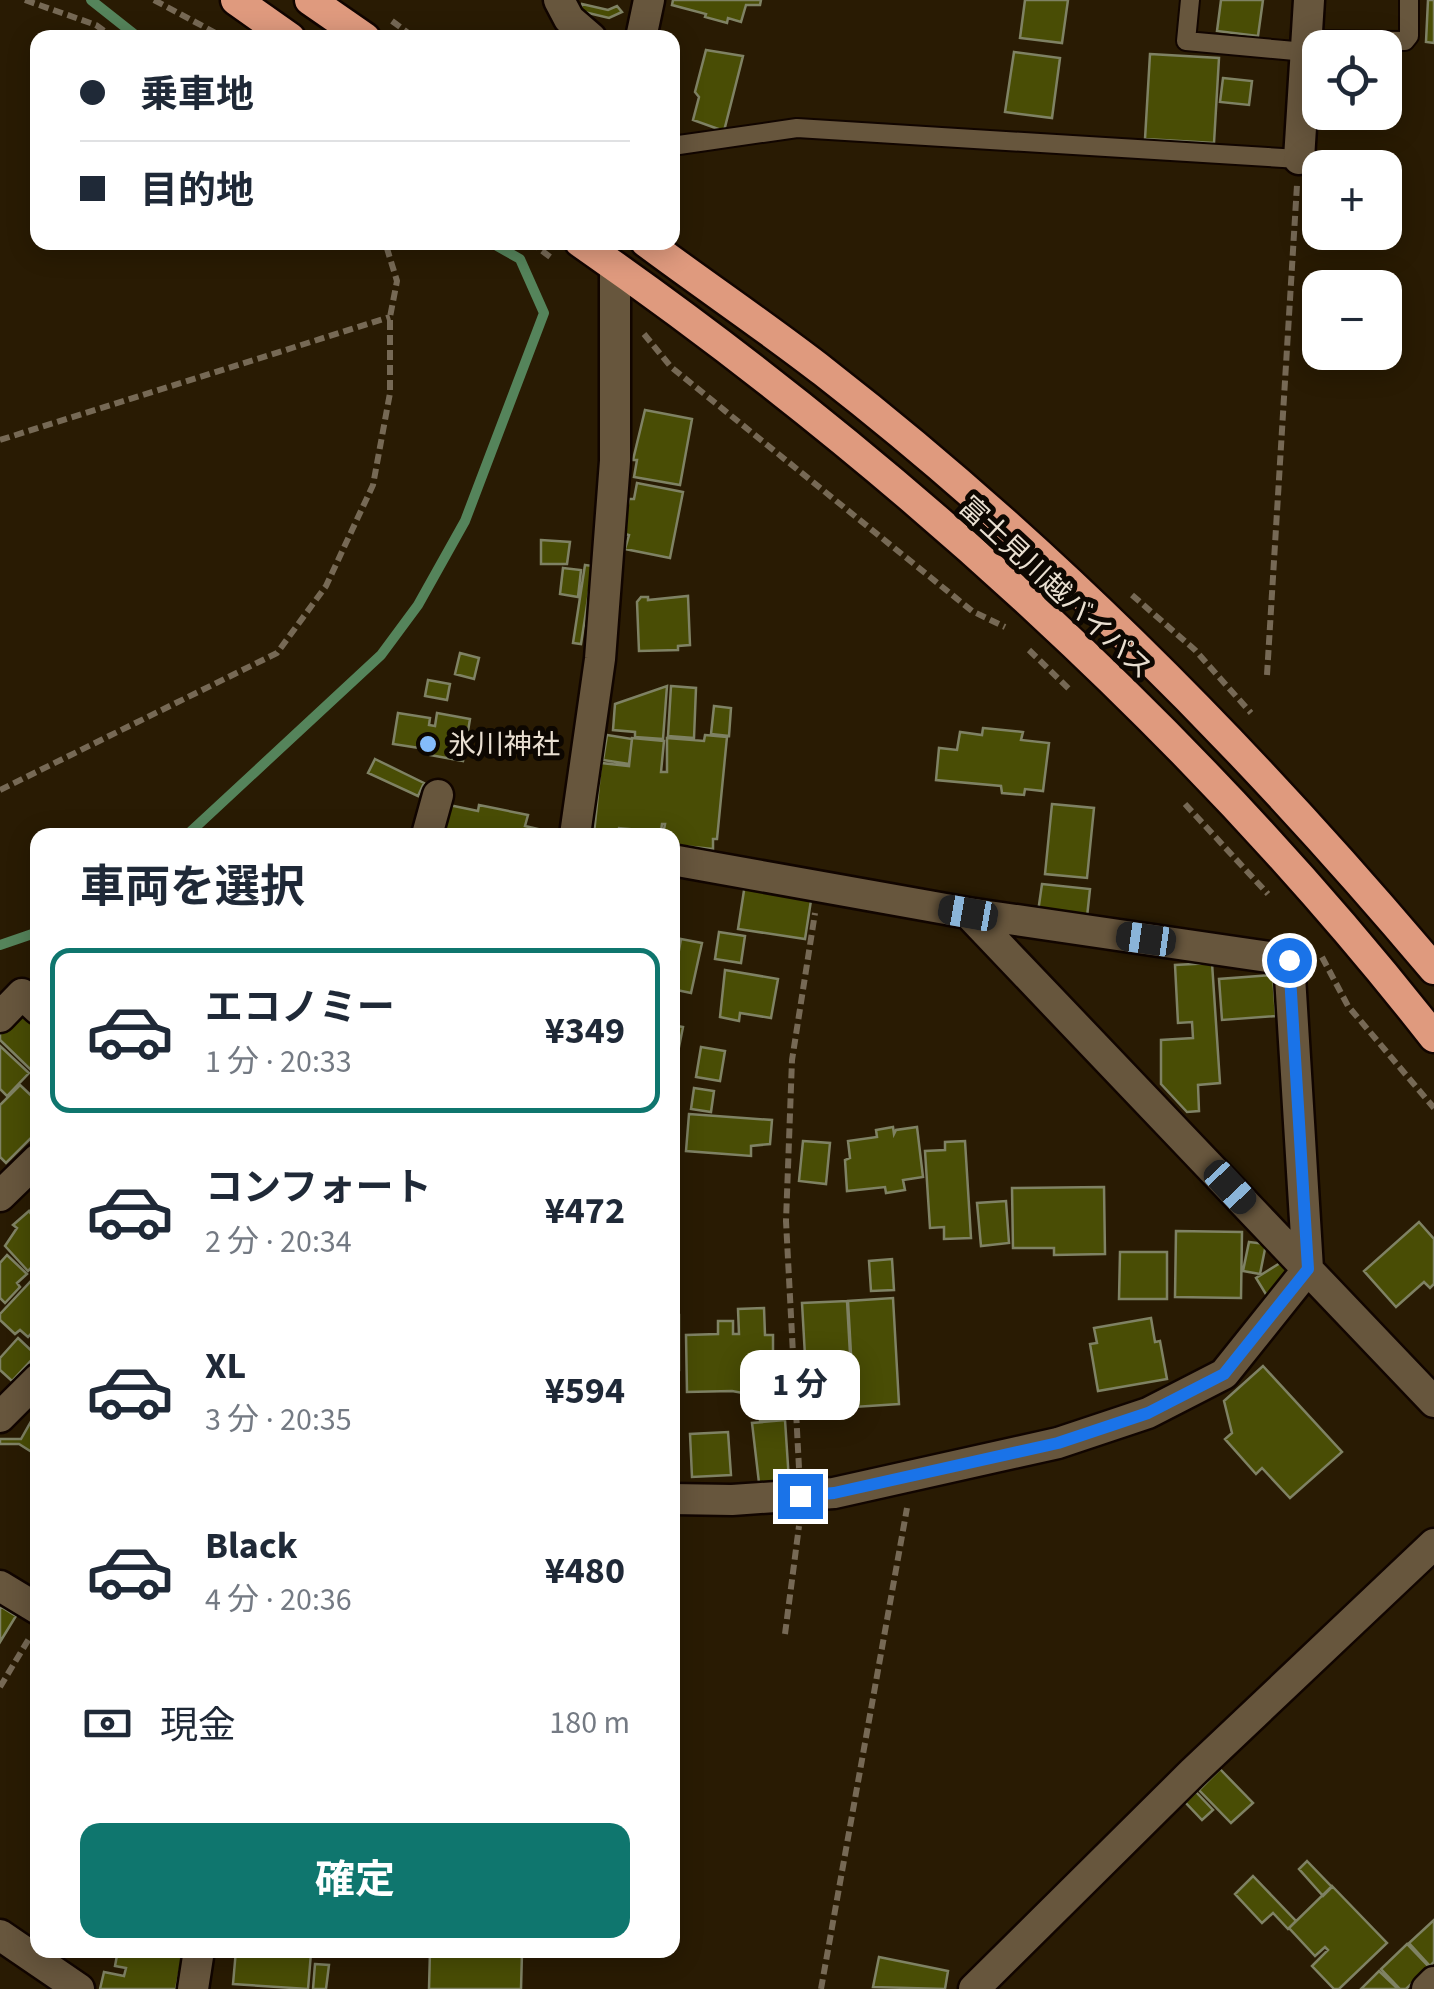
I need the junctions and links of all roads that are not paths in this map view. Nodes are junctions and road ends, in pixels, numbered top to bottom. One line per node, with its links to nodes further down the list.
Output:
1 (236, 0): 8 (highway)
2 (310, 0): 9 (highway)
3 (559, 0): 10 (street)
4 (649, 0): 11 (street)
5 (1190, 0): 14 (lane)
6 (1309, 0): 12 (street)
7 (1409, 0): 13 (lane)
8 (279, 30)
9 (353, 30)
10 (582, 30)
11 (643, 30)
12 (1308, 30)
13 (1402, 41)
14 (1302, 46)
15 (1302, 109): 17 (street)
16 (680, 145): 17 (lane)
17 (1298, 159)
18 (657, 250): 26 (highway, 富士見川越バイパス)
19 (568, 252): 20 (highway, 富士見川越バイパス)
20 (616, 255): 23 (street); 29 (highway, 富士見川越バイパス)
21 (438, 795): 22 (street)
22 (429, 828)
23 (576, 828)
24 (680, 861): 25 (street)
25 (968, 913): 32 (street); 32 (street)
26 (1434, 970)
27 (30, 1002): 28 (street)
28 (0, 1018)
29 (1434, 1037)
30 (30, 1167): 31 (street)
31 (0, 1196)
32 (1308, 1269): 34 (street); 36 (street)
33 (30, 1388): 35 (street)
34 (1434, 1402)
35 (0, 1417)
36 (680, 1499)
37 (1434, 1544): 47 (street)
38 (0, 1586): 39 (street)
39 (30, 1605)
40 (0, 1935): 41 (street)
41 (30, 1956)
42 (33, 1958): 45 (street)
43 (198, 1958): 46 (street)
44 (1434, 1982): 48 (street)
45 (78, 1989)
46 (193, 1989)
47 (974, 1989)
48 (1428, 1989)

